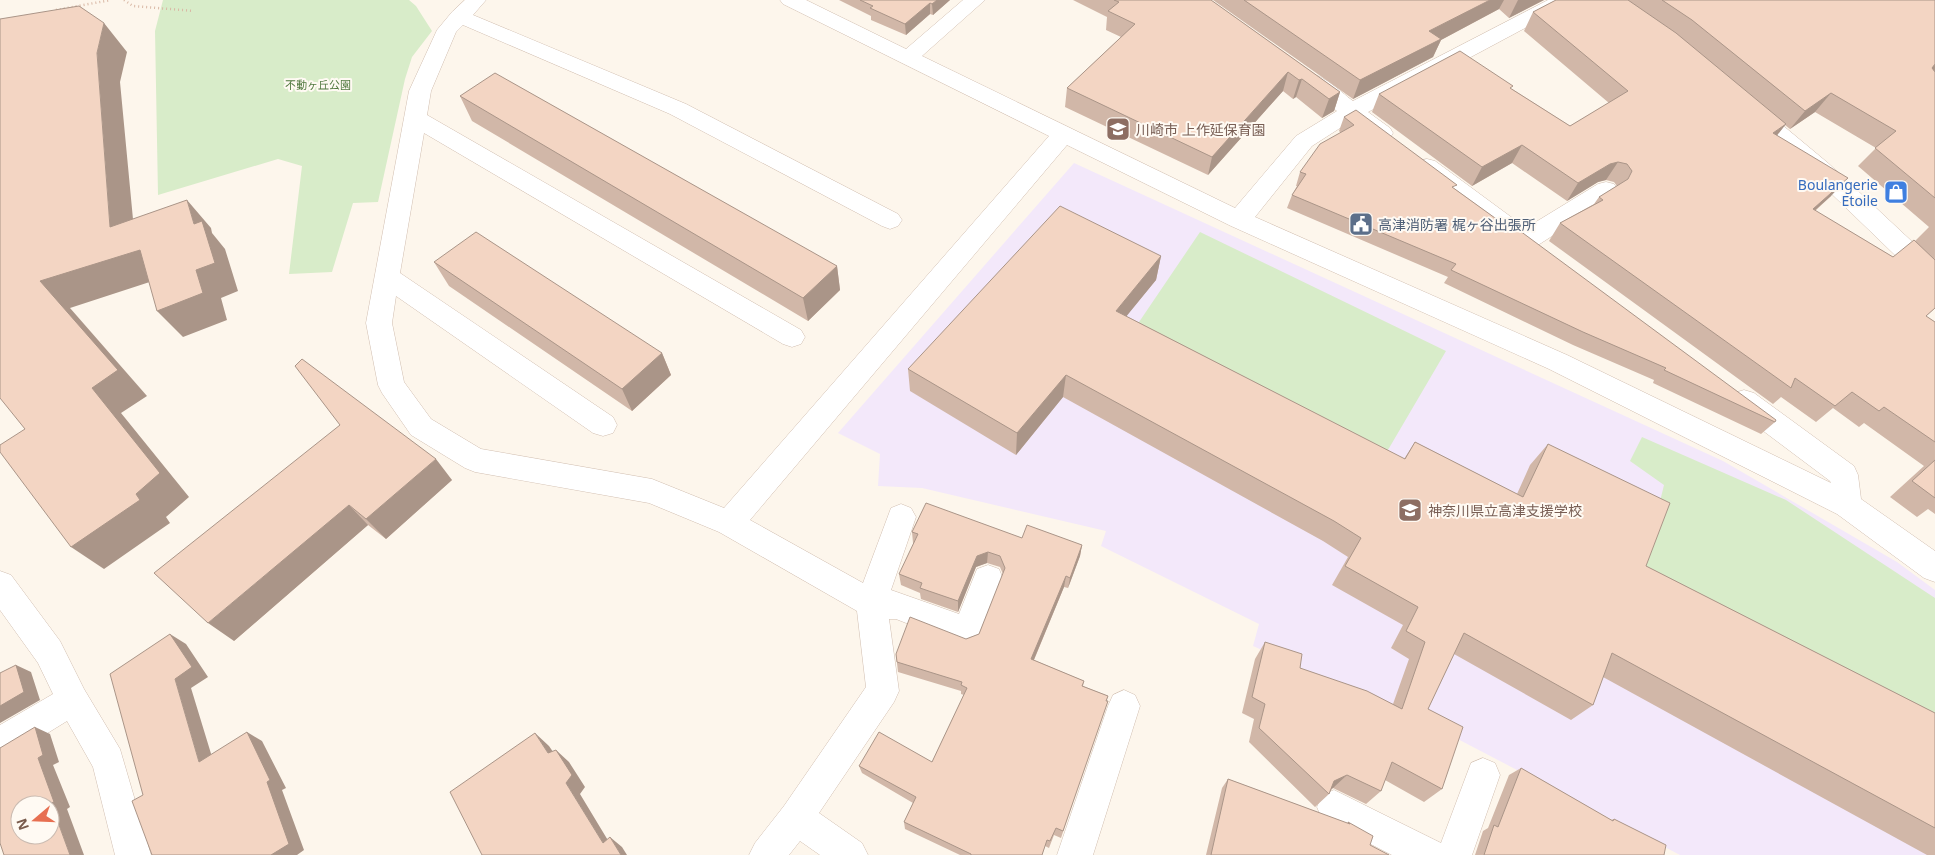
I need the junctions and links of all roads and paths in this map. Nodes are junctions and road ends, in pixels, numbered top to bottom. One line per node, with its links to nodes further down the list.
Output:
1 (111, 0): 7 (path)
2 (124, 0): 8 (path)
3 (790, 0): 9 (street)
4 (975, 0): 9 (street)
5 (1563, 0): 12 (street)
6 (467, 8): 13 (street); 16 (street)
7 (48, 11)
8 (194, 12)
9 (909, 58): 14 (street)
10 (1290, 67): 12 (street)
11 (1732, 95): 19 (street)
12 (1352, 111): 15 (street); 17 (street)
13 (415, 118): 18 (street); 20 (street)
14 (1064, 134): 17 (street); 25 (street)
15 (1606, 190)
16 (890, 220)
17 (1239, 220): 23 (street)
18 (388, 278): 22 (street); 25 (street)
19 (1935, 278)
20 (792, 337)
21 (1724, 387): 23 (street)
22 (602, 425)
23 (1847, 505): 26 (street)
24 (900, 517): 29 (street)
25 (729, 523): 29 (street)
26 (1935, 568)
27 (988, 579): 29 (street)
28 (0, 585): 30 (street)
29 (871, 603): 35 (street)
30 (73, 700): 32 (street); 36 (street)
31 (1124, 706): 39 (street)
32 (0, 743)
33 (1483, 775): 41 (street)
34 (1334, 807): 40 (street)
35 (796, 818): 37 (street); 38 (street)
36 (133, 855)
37 (768, 855)
38 (850, 855)
39 (1075, 855)
40 (1428, 855)
41 (1454, 855)

